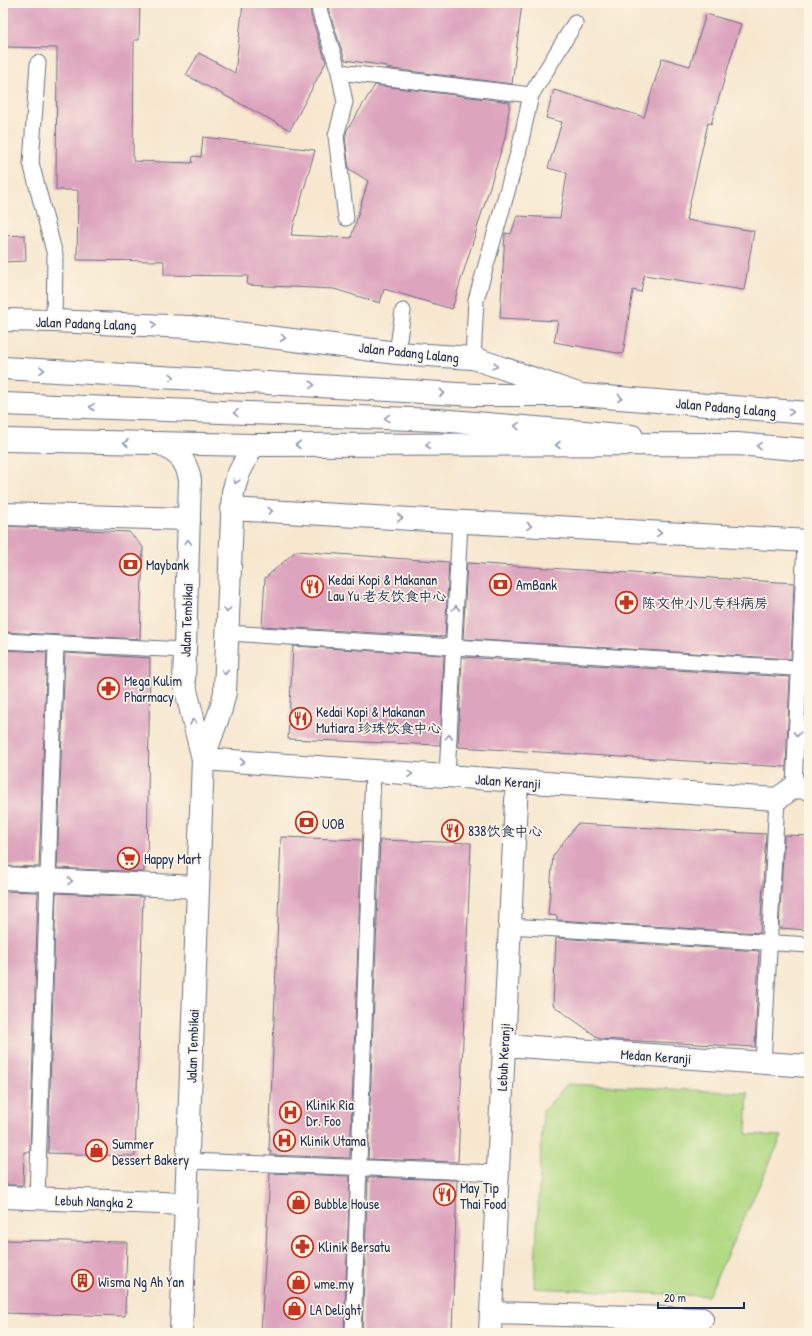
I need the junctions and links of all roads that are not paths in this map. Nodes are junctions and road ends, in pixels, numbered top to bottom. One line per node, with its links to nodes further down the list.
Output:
1 (319, 3): 4 (lane)
2 (575, 23): 5 (lane)
3 (38, 63): 9 (lane)
4 (339, 72): 5 (lane); 6 (lane)
5 (531, 95): 11 (lane)
6 (346, 218)
7 (403, 311): 10 (lane)
8 (3, 320): 9 (street, Jalan Padang Lalang)
9 (54, 321): 10 (street, Jalan Padang Lalang, one-way to 10)
10 (397, 353): 11 (street, Jalan Padang Lalang)
11 (473, 358): 13 (street, Jalan Padang Lalang, one-way to 13)
12 (3, 368): 13 (street, one-way to 13)
13 (581, 395): 15 (street, Jalan Padang Lalang, one-way to 15)
14 (3, 404): 18 (street, one-way to 14)
15 (809, 413)
16 (3, 440): 17 (street, one-way to 16)
17 (160, 444): 19 (street); 23 (street, Jalan Tembikai)
18 (737, 444): 19 (street, one-way to 19); 20 (street, one-way to 18)
19 (253, 445): 21 (street, Jalan Tembikai, one-way to 21)
20 (809, 450)
21 (231, 509): 24 (street, one-way to 24); 26 (street, Jalan Tembikai, one-way to 26)
22 (3, 514): 23 (street)
23 (189, 519): 30 (street, Jalan Tembikai, one-way to 23)
24 (460, 522): 25 (street, one-way to 25); 29 (lane, one-way to 24)
25 (807, 541): 31 (lane)
26 (227, 633): 29 (lane); 32 (street, Jalan Tembikai, one-way to 32)
27 (3, 641): 28 (lane)
28 (56, 644): 30 (lane); 38 (lane)
29 (454, 647): 31 (lane); 34 (lane, one-way to 29)
30 (185, 650): 32 (street, Jalan Tembikai, one-way to 30)
31 (804, 668): 36 (lane, one-way to 36)
32 (203, 759): 33 (street, Jalan Keranji, one-way to 33); 39 (street, Jalan Tembikai)
33 (373, 771): 34 (street, Jalan Keranji, one-way to 34); 47 (lane)
34 (447, 776): 35 (street, Jalan Keranji)
35 (517, 781): 36 (street, Jalan Keranji); 40 (street, Lebuh Keranji)
36 (793, 792): 41 (lane)
37 (3, 878): 38 (street)
38 (48, 880): 39 (street, one-way to 39); 50 (lane)
39 (198, 887): 46 (street, Jalan Tembikai)
40 (510, 926): 41 (lane); 43 (street, Lebuh Keranji)
41 (769, 943): 42 (lane); 44 (lane)
42 (809, 946)
43 (504, 1044): 44 (street, Medan Keranji); 48 (street, Lebuh Keranji)
44 (763, 1063): 45 (street, Medan Keranji)
45 (809, 1066)
46 (188, 1161): 47 (lane); 51 (street, Jalan Tembikai)
47 (360, 1168): 48 (lane); 55 (lane)
48 (498, 1173): 53 (street, Lebuh Keranji)
49 (3, 1197): 50 (street, Lebuh Nangka 2)
50 (37, 1198): 51 (street, Lebuh Nangka 2)
51 (186, 1204): 54 (street, Jalan Tembikai)
52 (702, 1319): 53 (street)
53 (490, 1323)
54 (181, 1333)
55 (353, 1333)

